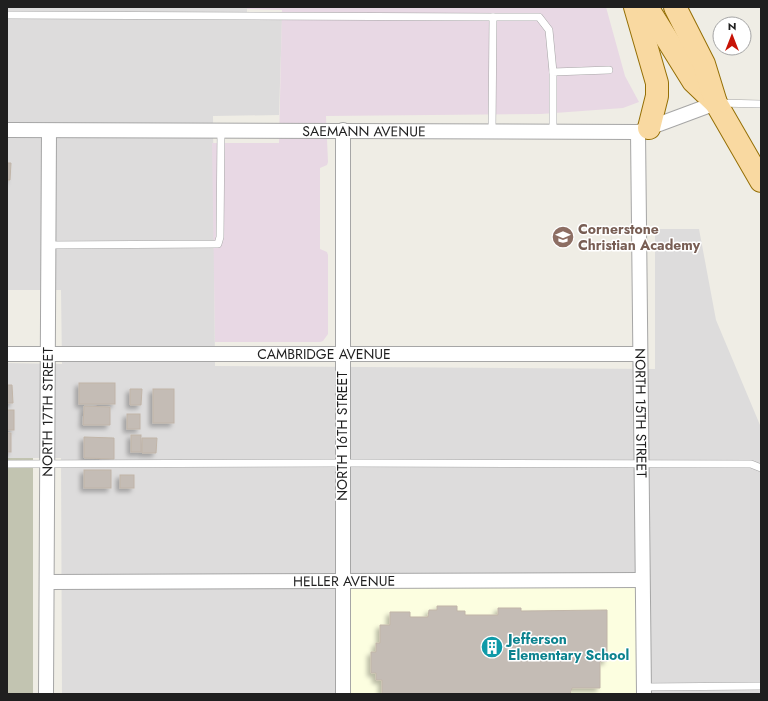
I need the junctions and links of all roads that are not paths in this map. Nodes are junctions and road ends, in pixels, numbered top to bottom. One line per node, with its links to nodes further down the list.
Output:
1 (675, 7): 7 (main road)
2 (651, 9): 7 (main road); 13 (main road)
3 (7, 15): 4 (lane)
4 (493, 17): 6 (lane); 14 (lane)
5 (609, 70): 6 (lane)
6 (553, 72): 15 (lane)
7 (716, 103): 8 (lane); 13 (street, SAEMANN AVENUE); 16 (main road)
8 (761, 104)
9 (7, 130): 10 (street, SAEMANN AVENUE)
10 (49, 130): 11 (street, SAEMANN AVENUE); 17 (street, NORTH 17TH STREET)
11 (221, 130): 12 (street, SAEMANN AVENUE); 17 (lane)
12 (343, 130): 14 (street, SAEMANN AVENUE); 18 (street, NORTH 16TH STREET)
13 (644, 130): 15 (street, SAEMANN AVENUE); 21 (street, NORTH 15TH STREET)
14 (492, 131): 15 (street, SAEMANN AVENUE)
15 (553, 131)
16 (761, 181)
17 (49, 245): 20 (street, NORTH 17TH STREET)
18 (342, 353): 20 (street, CAMBRIDGE AVENUE); 21 (street, CAMBRIDGE AVENUE); 22 (street, NORTH 16TH STREET)
19 (7, 354): 20 (street, CAMBRIDGE AVENUE)
20 (47, 354): 24 (street, NORTH 17TH STREET)
21 (640, 354): 25 (street, NORTH 15TH STREET)
22 (342, 463): 24 (lane); 25 (lane); 29 (street, NORTH 16TH STREET)
23 (7, 464): 24 (lane)
24 (47, 464): 28 (street, NORTH 17TH STREET)
25 (641, 465): 26 (lane); 27 (street, NORTH 15TH STREET)
26 (761, 468)
27 (642, 580): 29 (street, HELLER AVENUE); 31 (street, NORTH 15TH STREET)
28 (47, 582): 29 (street, HELLER AVENUE); 32 (street, NORTH 17TH STREET)
29 (343, 582): 33 (street, NORTH 16TH STREET)
30 (761, 686): 31 (lane)
31 (644, 691)
32 (46, 694)
33 (342, 694)

